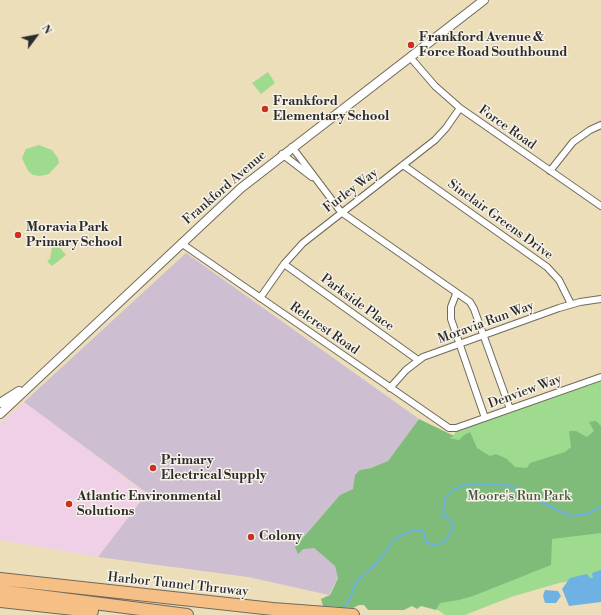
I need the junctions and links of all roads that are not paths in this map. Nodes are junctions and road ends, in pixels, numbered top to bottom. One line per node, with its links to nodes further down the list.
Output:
1 (484, 0): 2 (street, Frankford Avenue)
2 (410, 57): 3 (street, Force Road); 5 (street, Frankford Avenue)
3 (460, 108): 7 (street, Furley Way); 8 (street, Force Road)
4 (601, 125): 8 (street)
5 (292, 147): 6 (street, Frankford Avenue); 9 (street)
6 (282, 154): 9 (street); 12 (street, Frankford Avenue)
7 (403, 165): 11 (street, Furley Way); 17 (street, Sinclair Greens Drive)
8 (550, 171): 10 (street, Force Road)
9 (318, 182): 11 (street)
10 (601, 206)
11 (341, 212): 13 (street, Furley Way); 14 (street)
12 (181, 243): 15 (street, Relcrest Road); 22 (street, Frankford Avenue)
13 (284, 264): 15 (street, Furley Way); 20 (street, Parkside Place)
14 (456, 294): 18 (street); 19 (street)
15 (260, 298): 23 (street, Relcrest Road)
16 (601, 299): 17 (street, Moravia Run Way)
17 (571, 304): 18 (street, Moravia Run Way)
18 (483, 336): 19 (street, Moravia Run Way); 25 (street)
19 (459, 344): 20 (street, Moravia Run Way); 27 (street)
20 (418, 360): 23 (street, Moravia Run Way)
21 (601, 377): 25 (street, Denview Way)
22 (30, 384): 24 (street); 26 (street, Frankford Avenue)
23 (390, 388): 28 (street, Relcrest Road)
24 (0, 403)
25 (510, 409): 27 (street, Denview Way)
26 (0, 414)
27 (486, 418): 28 (street, Denview Way)
28 (456, 428)
29 (0, 579): 36 (highway, Harbor Tunnel Thruway)
30 (0, 591): 35 (highway)
31 (0, 601): 34 (highway)
32 (0, 609): 33 (highway)
33 (56, 615)
34 (127, 615)
35 (187, 615)
36 (353, 615)

